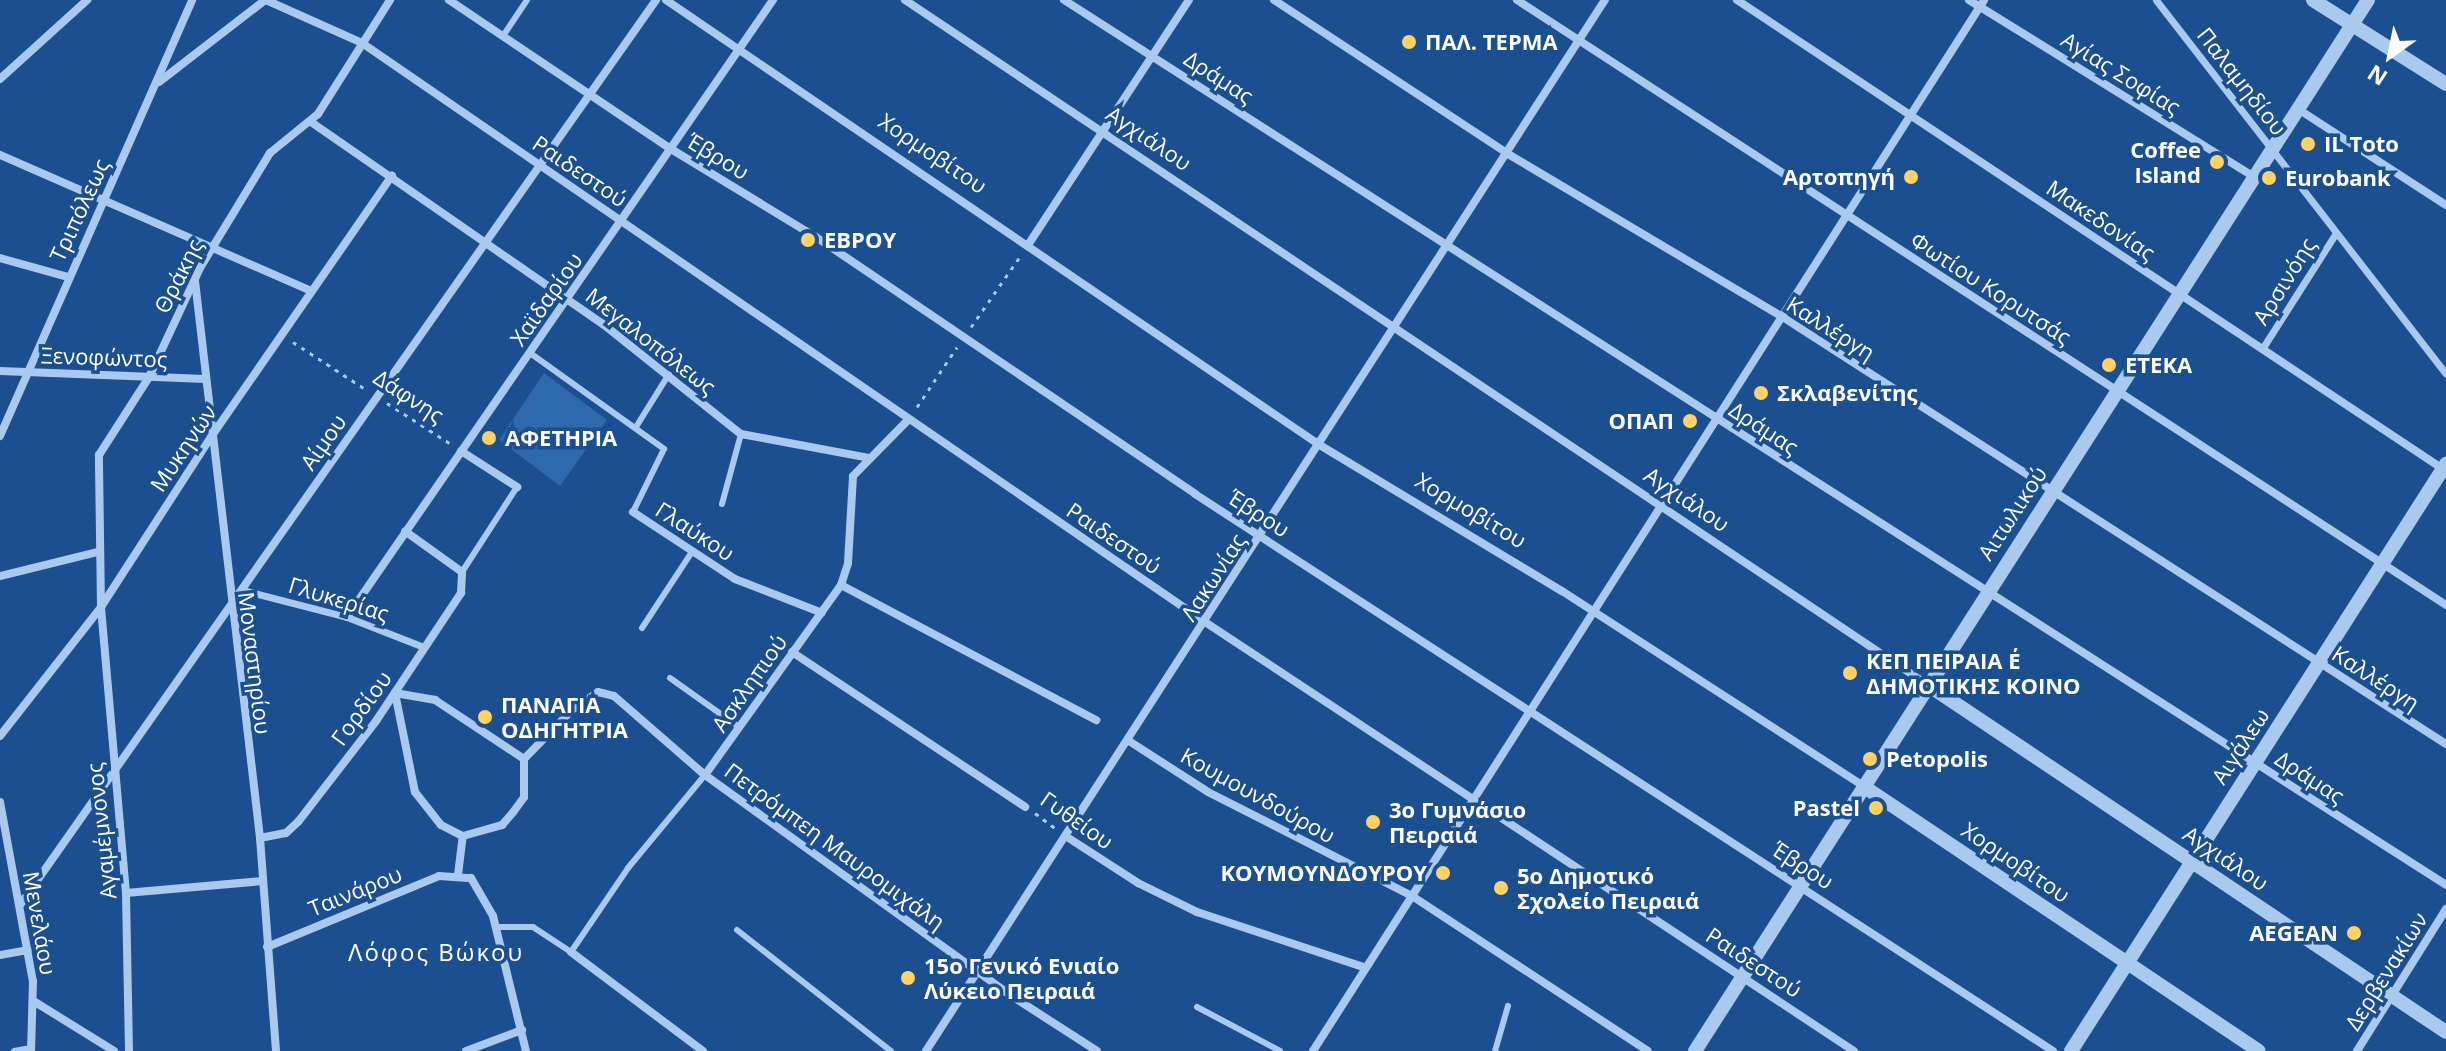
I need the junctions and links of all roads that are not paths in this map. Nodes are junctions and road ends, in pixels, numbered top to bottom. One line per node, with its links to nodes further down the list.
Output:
1 (87, 0): 28 (street)
2 (192, 0): 29 (street, Τριπόλεως)
3 (266, 0): 25 (street, Ραιδεστού); 29 (street)
4 (390, 0): 25 (street, Θράκης)
5 (449, 0): 23 (street, Έβρου)
6 (527, 0): 23 (lane)
7 (656, 0): 31 (street, Αίμου)
8 (666, 0): 26 (street, Χορμοβίτου)
9 (773, 0): 26 (street, Χαϊδαρίου)
10 (905, 0): 35 (street, Αγχιάλου)
11 (1064, 0): 27 (street, Δράμας)
12 (1189, 0): 27 (street)
13 (1274, 0): 38 (street, Καλλέργη)
14 (1517, 0): 24 (street, Φωτίου Κορυτσάς)
15 (1605, 0): 24 (street, Λακωνίας)
16 (1737, 0): 33 (street, Μακεδονίας)
17 (1969, 0): 21 (street, Αγίας Σοφίας)
18 (2156, 0): 37 (street, Παλαμηδίου)
19 (2313, 0): 22 (street)
20 (2368, 0): 22 (street, Αιτωλικού)
21 (1982, 3): 33 (street); 42 (street, Αγίας Σοφίας)
22 (2352, 25): 30 (street); 32 (street, Αιτωλικού)
23 (503, 36): 31 (street, Έβρου)
24 (1579, 40): 38 (street, Λακωνίας); 45 (street, Φωτίου Κορυτσάς)
25 (362, 43): 34 (street, Θράκης); 40 (street, Ραιδεστού)
26 (740, 47): 36 (street, Χαϊδαρίου); 50 (street, Χορμοβίτου)
27 (1153, 55): 35 (street); 51 (street, Δράμας)
28 (0, 79)
29 (158, 83): 43 (street, Τριπόλεως)
30 (2446, 84)
31 (589, 94): 36 (street, Έβρου); 40 (street, Αίμου)
32 (2298, 109): 37 (street, Αιτωλικού); 44 (street)
33 (1910, 115): 45 (street); 56 (street, Μακεδονίας)
34 (311, 122): 41 (street, Μεγαλοπόλεως); 49 (street, Θράκης)
35 (1101, 132): 50 (street); 59 (street, Αγχιάλου)
36 (671, 149): 46 (street, Χαϊδαρίου); 85 (street, Έβρου)
37 (2272, 150): 42 (street, Αιτωλικού); 47 (street, Παλαμηδίου)
38 (1508, 154): 51 (street, Λακωνίας); 58 (street, Καλλέργη)
39 (0, 155): 43 (street)
40 (540, 165): 46 (street, Ραιδεστού); 48 (street, Αίμου)
41 (392, 176): 48 (street, Μεγαλοπόλεως); 55 (street, Μυκηνών)
42 (2254, 177): 56 (street, Αιτωλικού)
43 (103, 200): 49 (street); 53 (street, Τριπόλεως)
44 (2446, 205)
45 (1846, 215): 58 (street); 68 (street, Φωτίου Κορυτσάς)
46 (621, 221): 57 (street, Χαϊδαρίου); 70 (street, Ραιδεστού)
47 (2336, 233): 60 (street, Αρσινόης); 65 (street, Παλαμηδίου)
48 (486, 242): 57 (street, Μεγαλοπόλεως); 92 (street, Αίμου)
49 (213, 245): 54 (street, Θράκης); 55 (street)
50 (1028, 245): 75 (street, Χορμοβίτου)
51 (1448, 246): 59 (street, Λακωνίας); 69 (street, Δράμας)
52 (0, 258): 53 (street)
53 (68, 277): 63 (street, Τριπόλεως)
54 (195, 280): 66 (street, Θράκης); 67 (street, Μοναστηρίου)
55 (312, 291): 74 (street, Μυκηνών)
56 (2180, 294): 60 (street, Μακεδονίας); 68 (street, Αιτωλικού)
57 (567, 299): 61 (street, Χαϊδαρίου); 64 (street, Μεγαλοπόλεως)
58 (1781, 316): 69 (street); 80 (street, Καλλέργη)
59 (1393, 329): 75 (street, Λακωνίας); 82 (street, Αγχιάλου)
60 (2262, 349): 78 (street, Μακεδονίας)
61 (530, 353): 71 (lane, Γλαύκου); 76 (street, Χαϊδαρίου)
62 (0, 371): 63 (street, Ξενοφώντος)
63 (31, 372): 66 (street, Ξενοφώντος); 73 (street, Τριπόλεως)
64 (669, 374): 71 (lane); 72 (street, Μεγαλοπόλεως)
65 (2446, 374)
66 (149, 377): 67 (street, Ξενοφώντος); 86 (street, Θράκης)
67 (206, 379): 74 (street, Μοναστηρίου)
68 (2117, 391): 80 (street, Αιτωλικού); 88 (street, Φωτίου Κορυτσάς)
69 (1717, 419): 82 (street); 93 (street, Δράμας)
70 (908, 420): 77 (street, Ασκληπιού); 100 (street, Ραιδεστού)
71 (636, 427): 83 (lane, Γλαύκου)
72 (741, 434): 77 (street, Μεγαλοπόλεως); 81 (lane)
73 (0, 436)
74 (211, 437): 95 (street, Μοναστηρίου); 96 (street, Μυκηνών)
75 (1318, 444): 85 (street, Λακωνίας); 97 (street, Χορμοβίτου)
76 (461, 451): 79 (street); 84 (street, Χαϊδαρίου)
77 (869, 458): 91 (street, Ασκληπιού)
78 (2445, 468): 88 (street, Αιγάλεω)
79 (517, 487): 89 (lane, Γορδίου)
80 (2053, 491): 93 (street, Αιτωλικού); 104 (street, Καλλέργη)
81 (722, 504)
82 (1660, 507): 97 (street); 106 (street, Αγχιάλου)
83 (633, 512): 87 (street, Γλαύκου)
84 (405, 531): 89 (street); 99 (street, Χαϊδαρίου)
85 (1261, 536): 100 (street, Λακωνίας); 108 (street, Έβρου)
86 (98, 552): 90 (street); 96 (street, Θράκης)
87 (692, 552): 98 (street, Γλαύκου); 101 (lane)
88 (2382, 564): 94 (street, Φωτίου Κορυτσάς); 104 (street, Αιγάλεω)
89 (462, 572): 102 (street, Γορδίου)
90 (0, 576)
91 (841, 585): 98 (street, Ασκληπιού); 109 (street)
92 (242, 590): 95 (street, Αίμου); 99 (street, Γλυκερίας)
93 (1988, 592): 106 (street, Αιτωλικού); 115 (street, Δράμας)
94 (2446, 605)
95 (230, 606): 116 (street, Αίμου); 124 (street, Μοναστηρίου)
96 (101, 607): 111 (street, Μυκηνών); 116 (street, Αγαμέμνονος)
97 (1593, 611): 108 (street); 118 (street, Χορμοβίτου)
98 (822, 613): 103 (street, Ασκληπιού)
99 (347, 617): 102 (street, Γλυκερίας)
100 (1205, 622): 112 (street, Λακωνίας); 119 (street, Ραιδεστού)
101 (642, 628)
102 (424, 647): 107 (street, Γορδίου)
103 (792, 652): 110 (street, Ασκληπιού); 121 (street, Γυθείου)
104 (2319, 663): 113 (street, Καλλέργη); 115 (street, Αιγάλεω)
105 (670, 678): 110 (lane)
106 (1928, 685): 118 (street, Αιτωλικού); 125 (street, Αγχιάλου)
107 (395, 693): 114 (street); 122 (street); 124 (street, Γορδίου)
108 (1532, 708): 119 (street); 128 (street, Έβρου)
109 (1096, 720)
110 (739, 727): 117 (street, Ασκληπιού)
111 (0, 736)
112 (1129, 741): 123 (street, Λακωνίας); 131 (street, Κουμουνδούρου)
113 (2446, 744)
114 (524, 759): 117 (street, Πετρόμπεη Μαυρομιχάλη); 122 (street)
115 (2255, 763): 125 (street, Αιγάλεω); 129 (street, Δράμας)
116 (112, 774): 130 (street, Αγαμέμνονος); 132 (street, Αίμου)
117 (705, 775): 138 (lane, Ασκληπιού); 142 (street, Πετρόμπεη Μαυρομιχάλη)
118 (1863, 786): 128 (street, Αιτωλικού); 140 (street, Χορμοβίτου)
119 (1473, 799): 131 (street); 143 (street, Ραιδεστού)
120 (0, 802): 132 (street, Μενελάου)
121 (1025, 807)
122 (463, 836): 126 (street)
123 (1067, 837): 141 (street, Γυθείου); 142 (street, Λακωνίας)
124 (260, 838): 127 (street, Μοναστηρίου)
125 (2192, 862): 140 (street, Αιγάλεω); 144 (street, Αγχιάλου)
126 (458, 875): 134 (street); 136 (street, Ταινάρου)
127 (262, 881): 130 (street); 136 (street, Μοναστηρίου)
128 (1800, 884): 143 (street, Αιτωλικού); 167 (street, Έβρου)
129 (2446, 885)
130 (126, 893): 153 (street, Αγαμέμνονος)
131 (1412, 896): 141 (street); 164 (street, Κουμουνδούρου)
132 (20, 905): 137 (street, Μενελάου)
133 (2446, 909): 144 (street, Δερβενακίων)
134 (495, 927): 138 (lane); 148 (street)
135 (737, 930): 158 (lane)
136 (267, 947): 154 (street, Μοναστηρίου)
137 (28, 950): 139 (street); 145 (street, Μενελάου)
138 (571, 952): 157 (street)
139 (0, 955)
140 (2127, 963): 168 (street, Αιγάλεω); 169 (street, Χορμοβίτου)
141 (1366, 968): 162 (street)
142 (978, 972): 159 (street, Λακωνίας); 160 (street, Πετρόμπεη Μαυρομιχάλη)
143 (1743, 977): 165 (street, Αιτωλικού); 166 (street, Ραιδεστού)
144 (2392, 996): 149 (street, Αγχιάλου); 170 (street, Δερβενακίων)
145 (35, 1002): 150 (street, Μενελάου); 152 (street)
146 (1508, 1006): 163 (lane)
147 (1197, 1007): 161 (lane)
148 (522, 1030): 155 (street); 156 (street)
149 (2446, 1032)
150 (31, 1050): 151 (lane)
151 (14, 1051)
152 (114, 1051)
153 (129, 1051)
154 (276, 1051)
155 (466, 1051)
156 (526, 1051)
157 (703, 1051)
158 (891, 1051)
159 (926, 1051)
160 (1097, 1051)
161 (1280, 1051)
162 (1313, 1051)
163 (1495, 1051)
164 (1648, 1051)
165 (1695, 1051)
166 (1854, 1051)
167 (2053, 1051)
168 (2071, 1051)
169 (2259, 1051)
170 (2357, 1051)

